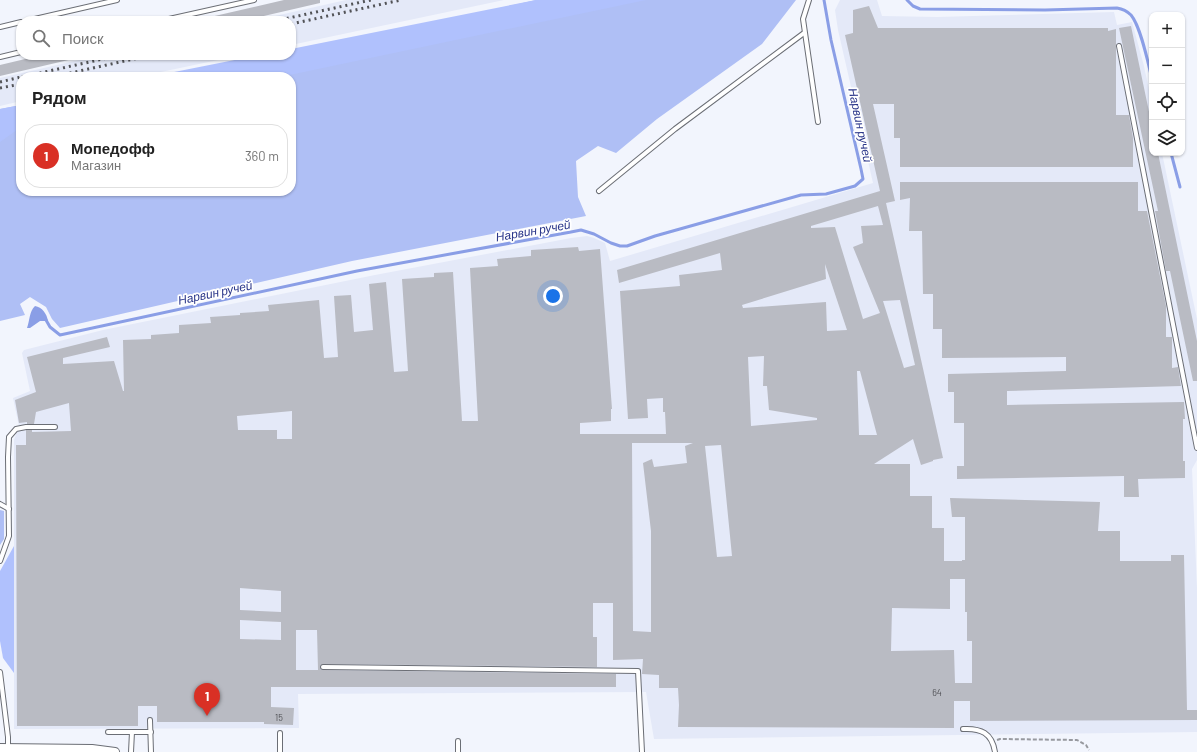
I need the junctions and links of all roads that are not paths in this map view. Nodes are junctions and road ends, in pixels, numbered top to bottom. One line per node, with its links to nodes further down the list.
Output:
1 (117, 0): 4 (lane)
2 (254, 0): 5 (lane)
3 (809, 0): 8 (lane)
4 (48, 16)
5 (182, 16)
6 (16, 23): 7 (lane)
7 (0, 27)
8 (804, 33): 12 (lane); 13 (lane)
9 (1119, 46): 15 (lane)
10 (16, 53): 11 (lane)
11 (0, 57)
12 (818, 122)
13 (599, 191)
14 (55, 426): 17 (lane)
15 (1197, 448)
16 (0, 504): 17 (lane)
17 (9, 509): 18 (lane)
18 (0, 561)
19 (323, 667): 34 (lane)
20 (0, 672): 28 (lane)
21 (150, 720): 25 (lane)
22 (963, 729): 35 (lane)
23 (108, 732): 24 (lane)
24 (132, 732): 25 (lane); 30 (lane)
25 (151, 732): 31 (lane)
26 (280, 733): 32 (lane)
27 (458, 741): 33 (lane)
28 (4, 748): 29 (street)
29 (115, 752)
30 (132, 752)
31 (151, 752)
32 (280, 752)
33 (458, 752)
34 (642, 752)
35 (995, 752)

